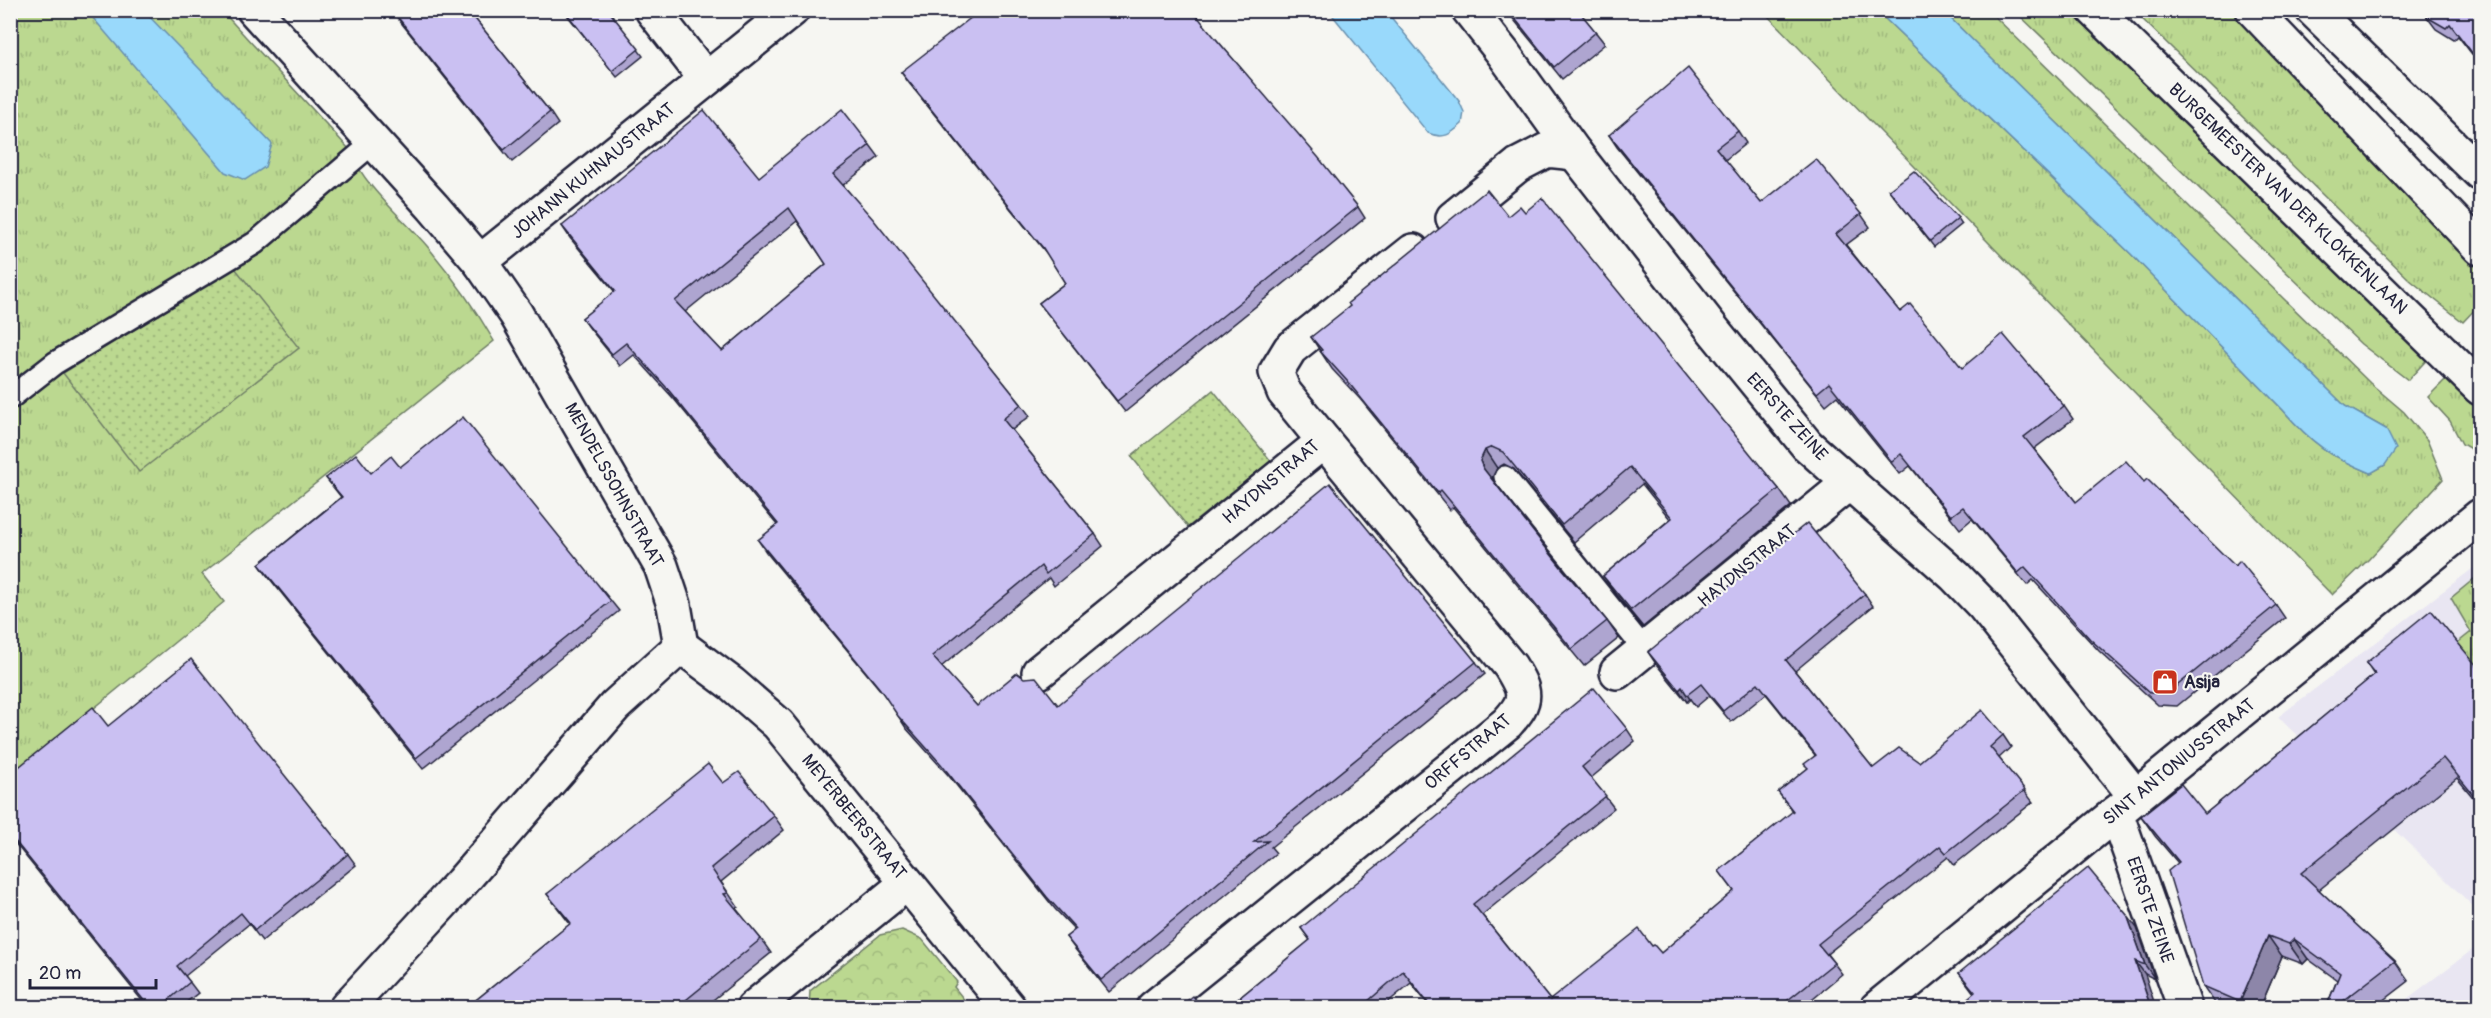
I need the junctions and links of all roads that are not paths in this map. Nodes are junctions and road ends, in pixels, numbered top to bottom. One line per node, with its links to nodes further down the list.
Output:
1 (254, 10): 9 (street, MENDELSSOHNSTRAAT)
2 (652, 10): 8 (street)
3 (792, 10): 8 (street, JOHANN KUHNAUSTRAAT)
4 (1469, 10): 10 (street, EERSTE ZEINE)
5 (2094, 10): 14 (street, BURGEMEESTER VAN DER KLOKKENLAAN)
6 (2253, 10): 12 (street)
7 (2313, 10): 11 (street)
8 (706, 79): 13 (street, JOHANN KUHNAUSTRAAT)
9 (374, 142): 13 (street, MENDELSSOHNSTRAAT); 15 (lane)
10 (1575, 153): 16 (street, HAYDNSTRAAT); 18 (street, EERSTE ZEINE)
11 (2481, 173)
12 (2481, 248)
13 (480, 262): 20 (street, MENDELSSOHNSTRAAT)
14 (2481, 388)
15 (10, 398)
16 (1324, 441): 22 (street, HAYDNSTRAAT); 29 (street, ORFFSTRAAT)
17 (1505, 477): 21 (lane)
18 (1850, 482): 21 (street, HAYDNSTRAAT); 24 (street, EERSTE ZEINE)
19 (2481, 516): 24 (street, SINT ANTONIUSSTRAAT)
20 (681, 646): 25 (street, MEYERBEERSTRAAT); 26 (street)
21 (1644, 650): 23 (street, HAYDNSTRAAT)
22 (1039, 672)
23 (1617, 672)
24 (2126, 805): 30 (street, SINT ANTONIUSSTRAAT); 31 (street, EERSTE ZEINE)
25 (907, 883): 27 (street); 28 (street, MEYERBEERSTRAAT)
26 (346, 1008)
27 (753, 1008)
28 (1009, 1008)
29 (1153, 1008)
30 (1877, 1008)
31 (2185, 1008)

